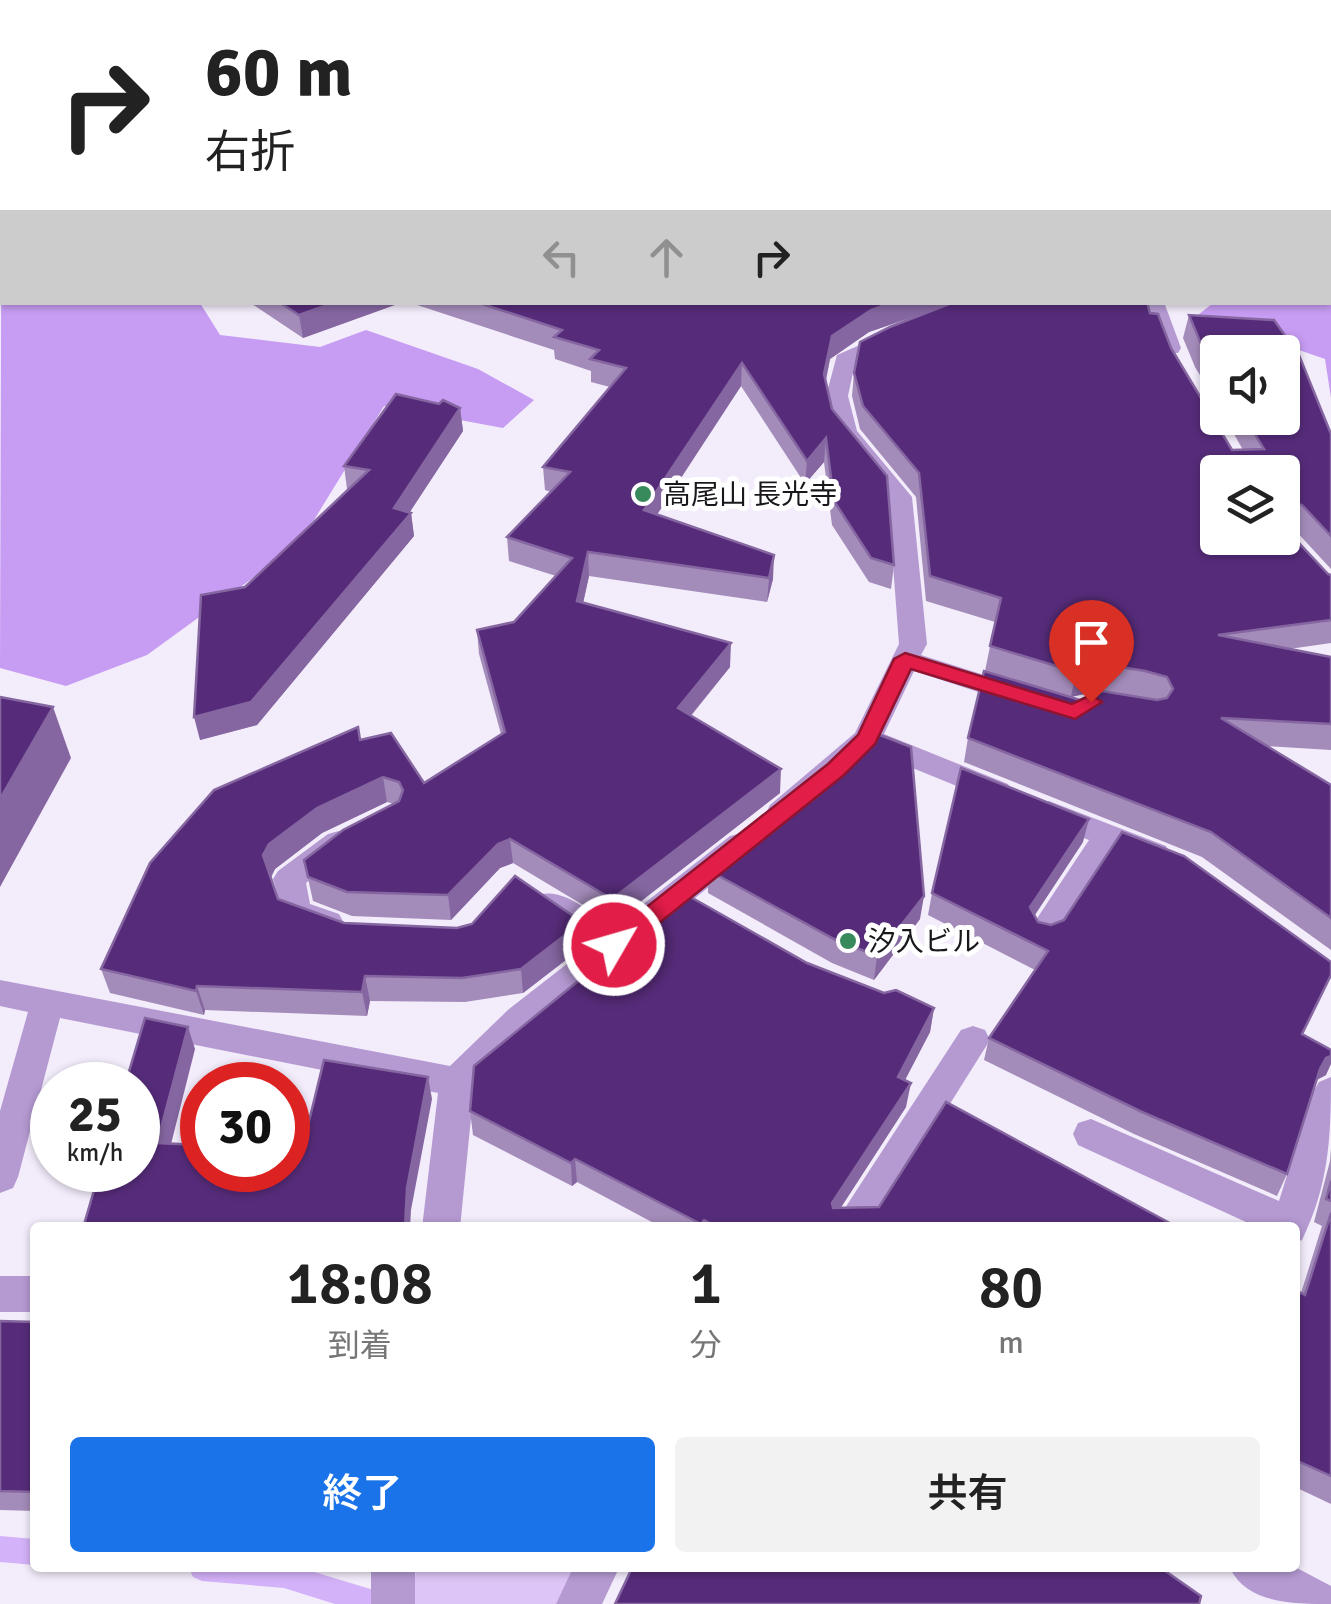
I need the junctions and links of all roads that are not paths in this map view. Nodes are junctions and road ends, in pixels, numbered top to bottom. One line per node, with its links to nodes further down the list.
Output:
1 (1154, 305): 3 (street)
2 (918, 329): 4 (street)
3 (1184, 376)
4 (905, 659): 5 (street); 6 (street)
5 (1042, 703)
6 (868, 739): 8 (street); 11 (street)
7 (362, 830): 13 (street)
8 (1108, 835): 9 (street); 14 (street)
9 (1189, 868)
10 (531, 890): 15 (street)
11 (677, 895): 12 (street); 15 (street)
12 (709, 914)
13 (350, 932)
14 (1044, 932)
15 (614, 945): 19 (street)
16 (0, 993): 17 (street)
17 (47, 1002): 19 (street); 22 (street)
18 (973, 1040): 24 (street)
19 (457, 1082): 23 (street)
20 (1331, 1092): 26 (street)
21 (1091, 1134): 25 (street)
22 (0, 1177)
23 (443, 1222)
24 (855, 1222)
25 (1281, 1222)
26 (1291, 1222)
27 (0, 1294): 28 (street)
28 (30, 1294)
29 (393, 1572): 32 (street)
30 (595, 1572): 33 (street)
31 (1259, 1572): 34 (street)
32 (392, 1604)
33 (578, 1604)
34 (1319, 1604)

